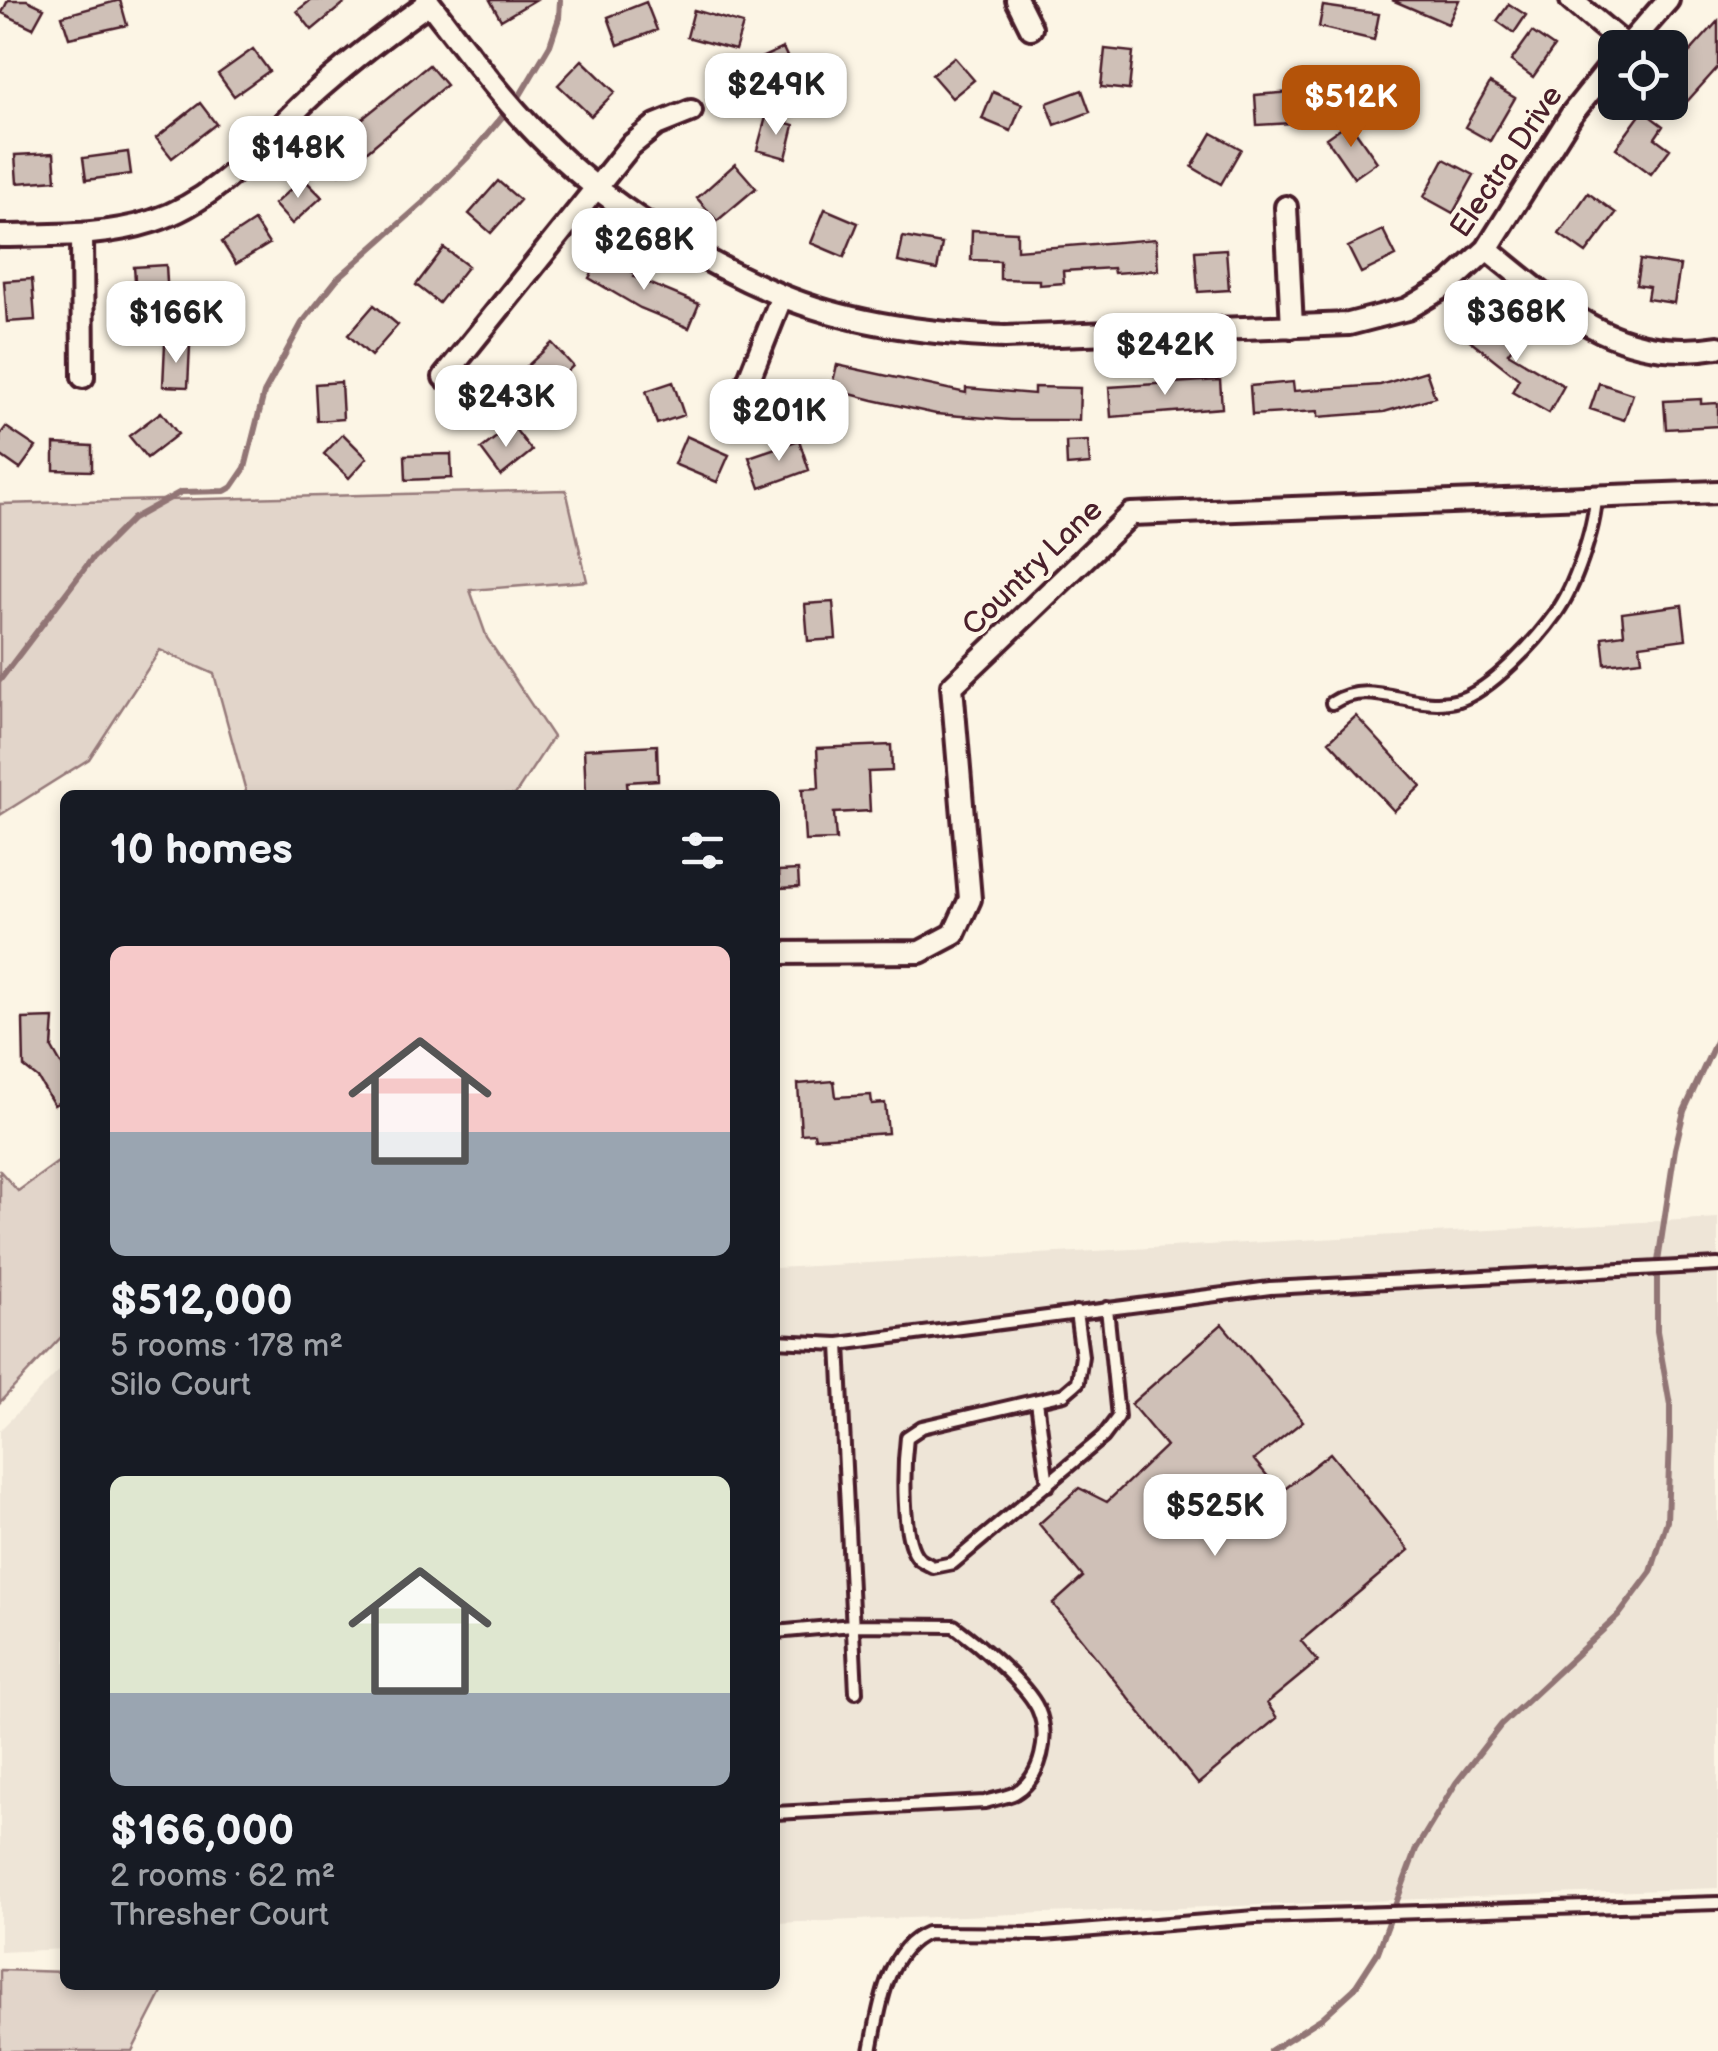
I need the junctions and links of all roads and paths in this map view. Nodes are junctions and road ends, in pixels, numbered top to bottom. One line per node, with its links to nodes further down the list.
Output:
1 (1017, 0): 5 (street)
2 (1571, 0): 6 (street)
3 (1668, 0): 7 (street)
4 (428, 2): 10 (street, Electra Drive); 12 (street)
5 (1031, 28)
6 (1606, 30)
7 (1641, 30)
8 (1598, 81): 14 (street, Electra Drive)
9 (691, 111): 10 (street)
10 (596, 187): 15 (street, Electra Drive); 18 (street)
11 (1286, 207): 16 (street)
12 (82, 234): 13 (street); 19 (street)
13 (0, 236)
14 (1487, 249): 16 (street, Electra Drive); 17 (street)
15 (782, 296): 16 (street, Electra Drive); 20 (street)
16 (1292, 327)
17 (1718, 347)
18 (444, 377)
19 (84, 378)
20 (746, 389)
21 (1718, 492): 22 (street, Country Lane)
22 (1596, 498): 23 (lane); 24 (street, Country Lane)
23 (1332, 703)
24 (780, 953)
25 (1718, 1265): 26 (lane)
26 (1107, 1308): 27 (lane); 31 (lane)
27 (1076, 1312): 29 (lane); 30 (lane)
28 (780, 1341): 29 (lane)
29 (839, 1344): 32 (lane)
30 (1037, 1400): 31 (lane); 31 (lane)
31 (1048, 1485)
32 (852, 1625): 33 (lane); 34 (lane); 35 (lane)
33 (780, 1632)
34 (856, 1692)
35 (780, 1812)
36 (1718, 1902): 37 (lane)
37 (871, 2051)

